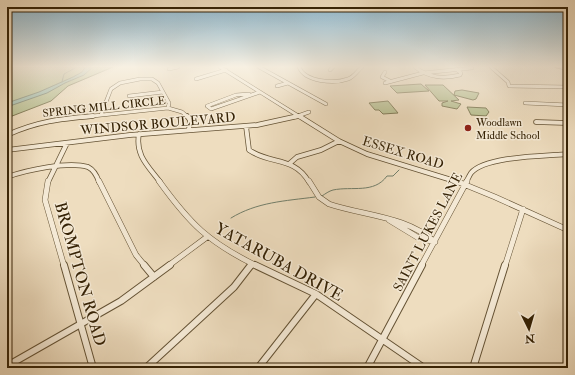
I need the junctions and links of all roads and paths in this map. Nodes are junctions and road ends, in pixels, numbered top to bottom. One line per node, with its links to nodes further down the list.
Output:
1 (119, 84): 18 (street)
2 (158, 84): 9 (street)
3 (248, 84): 10 (street, ESSEX ROAD)
4 (282, 84): 7 (street)
5 (291, 84): 14 (street)
6 (509, 84): 8 (street)
7 (277, 86)
8 (568, 87)
9 (163, 92): 12 (street); 16 (street)
10 (260, 92): 11 (street); 19 (street, ESSEX ROAD)
11 (249, 94): 11 (street)
12 (129, 96)
13 (526, 103): 15 (street)
14 (326, 104)
15 (568, 105)
16 (168, 108): 18 (street, SPRING MILL CIRCLE); 23 (street, SPRING MILL CIRCLE)
17 (309, 112): 19 (street, WINDSOR BOULEVARD)
18 (100, 115): 25 (street, SPRING MILL CIRCLE)
19 (299, 116): 22 (street, WINDSOR BOULEVARD); 26 (street, ESSEX ROAD)
20 (536, 122): 21 (street)
21 (568, 123)
22 (246, 126): 23 (street, WINDSOR BOULEVARD); 30 (street)
23 (189, 130): 24 (street, WINDSOR BOULEVARD)
24 (139, 134): 27 (street, WINDSOR BOULEVARD); 36 (street, YATARUBA DRIVE)
25 (7, 135)
26 (339, 141): 30 (street); 33 (street, ESSEX ROAD)
27 (67, 143): 28 (street, WINDSOR BOULEVARD); 31 (street, BROMPTON ROAD)
28 (7, 150)
29 (568, 154): 33 (street, SAINT LUKES LANE)
30 (289, 164): 37 (street)
31 (54, 168): 32 (street); 39 (street); 41 (street, BROMPTON ROAD)
32 (7, 177)
33 (465, 184): 34 (street, ESSEX ROAD); 37 (street, SAINT LUKES LANE)
34 (523, 209): 35 (street, ESSEX ROAD); 49 (street)
35 (568, 230)
36 (207, 237): 38 (street, YATARUBA DRIVE); 39 (street)
37 (435, 242): 42 (street, SAINT LUKES LANE)
38 (252, 264): 40 (street, YATARUBA DRIVE); 45 (street)
39 (154, 277): 41 (street)
40 (316, 294): 42 (street, YATARUBA DRIVE); 46 (street)
41 (81, 325): 43 (street); 44 (street, BROMPTON ROAD)
42 (383, 339): 47 (street, SAINT LUKES LANE); 48 (street, YATARUBA DRIVE)
43 (7, 366)
44 (93, 368)
45 (146, 368)
46 (258, 368)
47 (367, 368)
48 (424, 368)
49 (473, 368)

